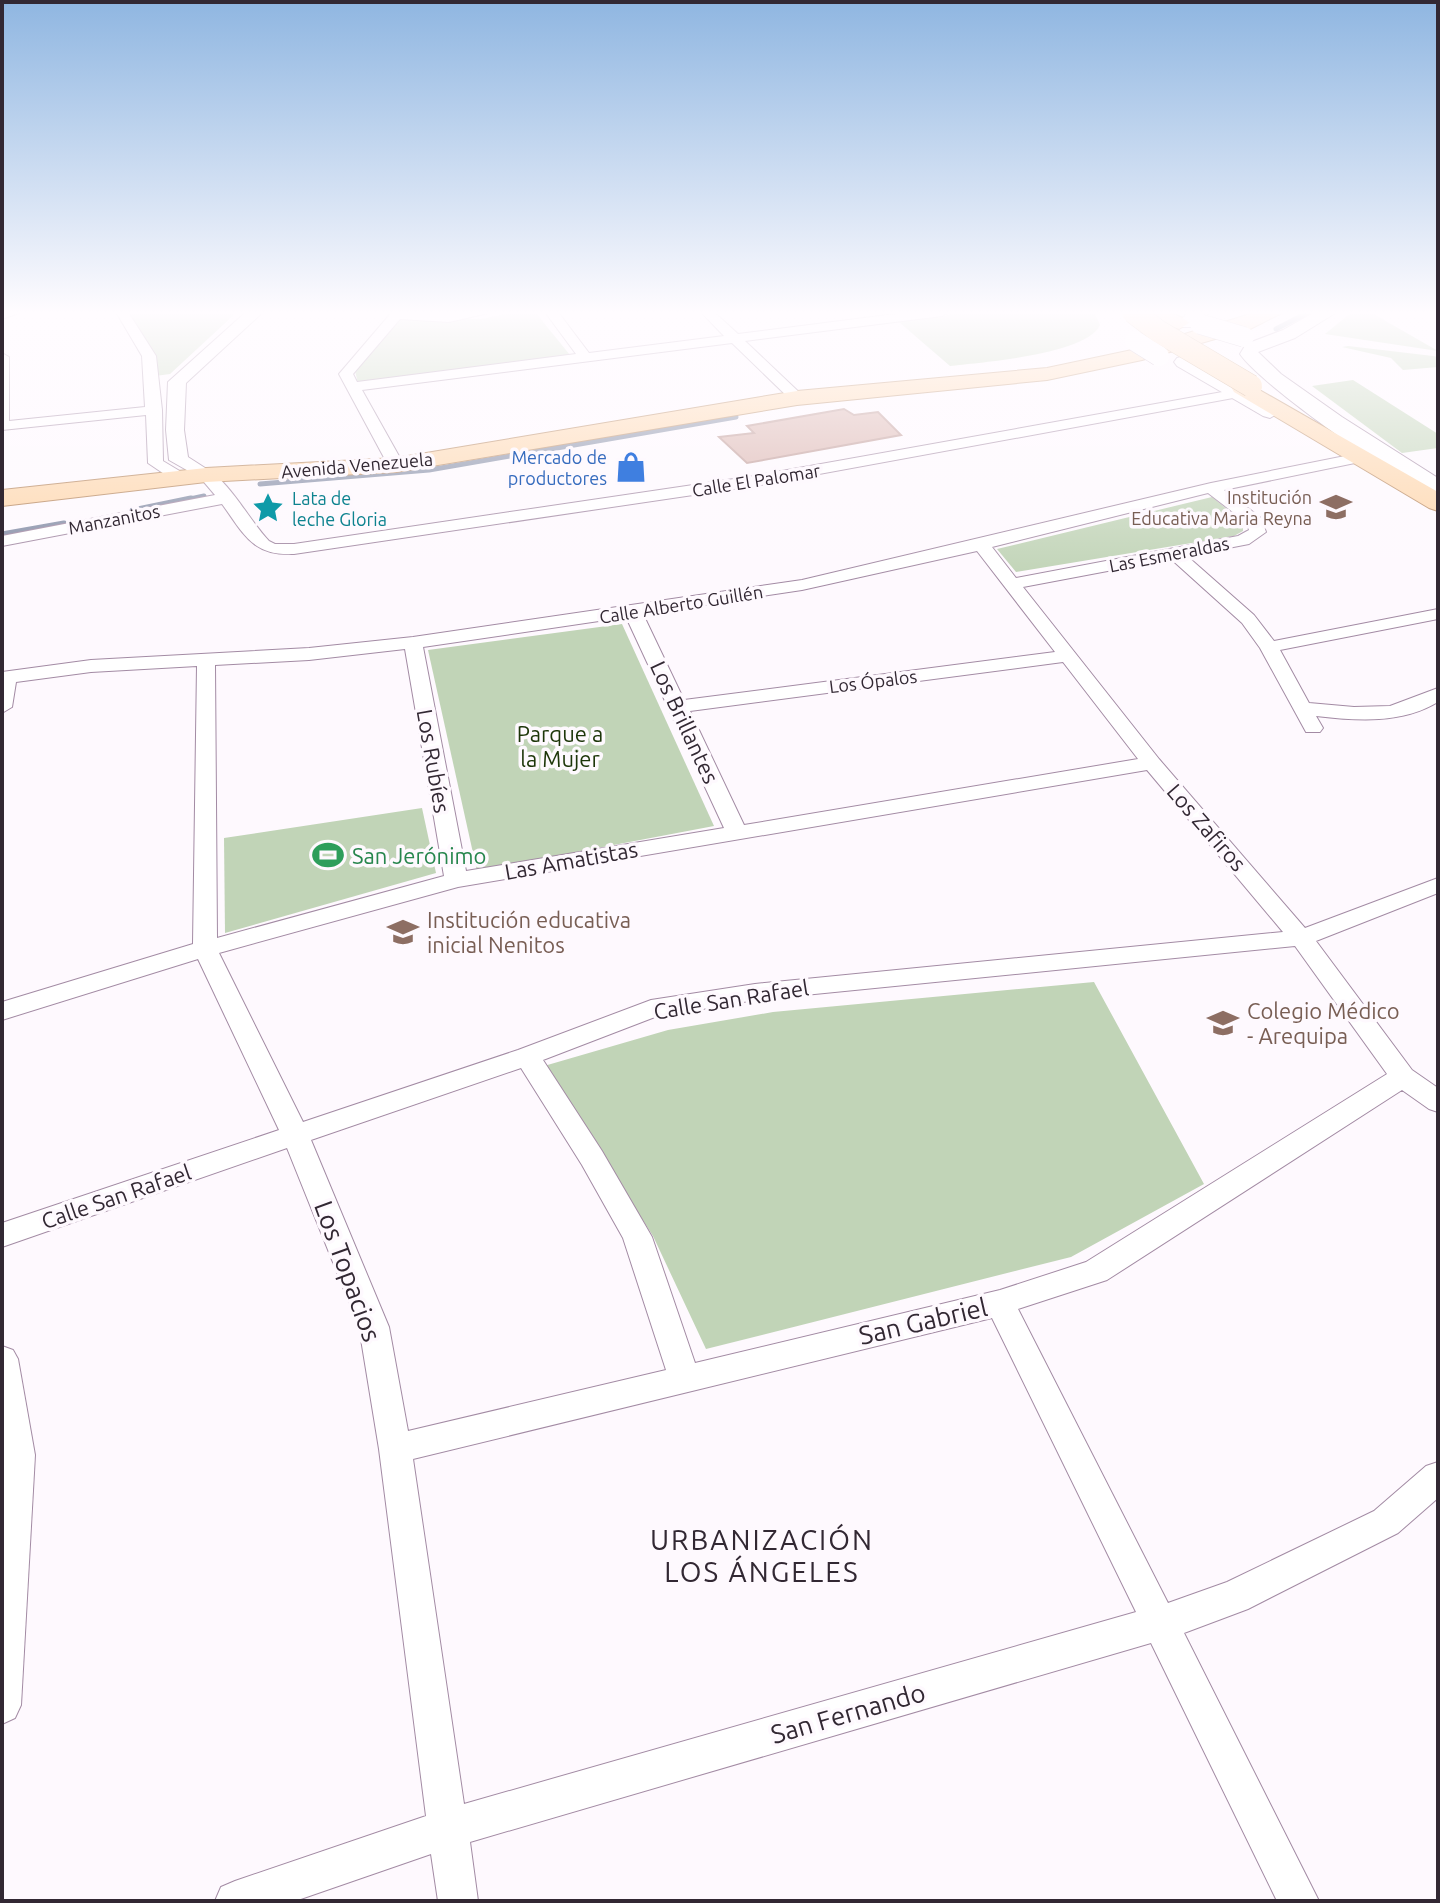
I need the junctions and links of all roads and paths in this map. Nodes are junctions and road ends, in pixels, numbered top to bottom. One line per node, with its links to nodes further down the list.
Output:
1 (2, 401): 12 (street)
2 (154, 401): 11 (street)
3 (176, 401): 15 (street)
4 (359, 401): 13 (street)
5 (744, 401): 13 (main road, Avenida Venezuela)
6 (1181, 401): 15 (street, Calle El Palomar)
7 (1262, 401): 14 (main road)
8 (1264, 401): 21 (main road)
9 (1265, 401): 19 (main road)
10 (1306, 401): 17 (main road)
11 (155, 410): 12 (street); 15 (street)
12 (2, 426)
13 (392, 459): 15 (main road, Avenida Venezuela)
14 (1350, 460): 18 (street, Calle Alberto Guillén); 22 (main road)
15 (199, 479): 16 (main road, Avenida Venezuela); 20 (main road, Avenida Venezuela); 23 (street, Manzanitos)
16 (2, 480)
17 (1438, 487)
18 (1211, 488): 24 (street, Calle Alberto Guillén); 25 (street, Las Esmeraldas)
19 (1438, 496)
20 (2, 498)
21 (1438, 503)
22 (1438, 512)
23 (2, 541)
24 (981, 545): 26 (street, Los Zafiros); 27 (street, Calle Alberto Guillén)
25 (1173, 552): 26 (street, Las Esmeraldas); 30 (street)
26 (1012, 584): 31 (street, Los Zafiros)
27 (633, 612): 29 (street, Calle Alberto Guillén); 36 (street, Los Brillantes)
28 (1438, 614): 30 (street)
29 (413, 643): 32 (street, Calle Alberto Guillén); 41 (street, Los Rubíes)
30 (1269, 647): 37 (street)
31 (1069, 656): 36 (street, Los Ópalos); 39 (street, Los Zafiros)
32 (206, 659): 33 (street, Calle Alberto Guillén); 44 (street, Los Topacios)
33 (5, 677): 35 (street)
34 (1438, 694): 37 (street)
35 (2, 707)
36 (678, 707): 40 (street, Los Brillantes)
37 (1302, 708): 38 (street)
38 (1313, 728)
39 (1152, 763): 40 (street, Las Amatistas); 43 (street, Los Zafiros)
40 (736, 831): 41 (street, Las Amatistas)
41 (456, 880): 44 (street, Las Amatistas)
42 (1438, 885): 43 (street, Calle San Rafael)
43 (1301, 938): 46 (street, Calle San Rafael); 47 (street, Los Zafiros)
44 (205, 949): 45 (street, Las Amatistas); 49 (street, Los Topacios)
45 (2, 1011)
46 (527, 1056): 49 (street, Calle San Rafael); 53 (street)
47 (1403, 1077): 48 (street, Los Zafiros); 51 (street, San Gabriel)
48 (1438, 1102)
49 (295, 1134): 50 (street, Calle San Rafael); 54 (street, Los Topacios)
50 (2, 1235)
51 (1000, 1303): 53 (street, San Gabriel); 56 (street)
52 (2, 1359): 57 (street)
53 (685, 1380): 54 (street, San Gabriel)
54 (395, 1449): 58 (street, Los Topacios)
55 (1438, 1477): 56 (street, San Fernando)
56 (1161, 1623): 58 (street, San Fernando); 61 (street)
57 (2, 1705)
58 (449, 1828): 59 (street, San Fernando); 60 (street, Los Topacios)
59 (235, 1901)
60 (458, 1901)
61 (1299, 1901)

